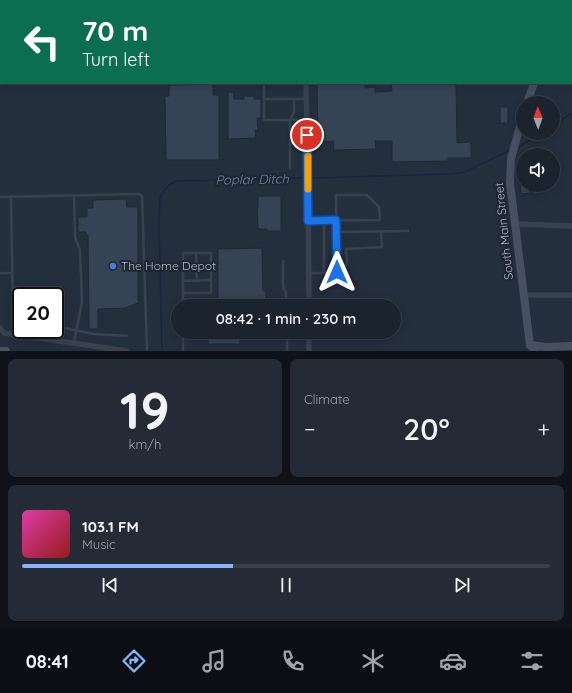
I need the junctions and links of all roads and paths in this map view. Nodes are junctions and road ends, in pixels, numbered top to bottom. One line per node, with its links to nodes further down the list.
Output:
1 (264, 84): 7 (lane)
2 (306, 84): 6 (street)
3 (534, 84): 4 (main road)
4 (529, 96)
5 (294, 99): 6 (lane); 7 (lane); 8 (lane)
6 (306, 99): 9 (street)
7 (264, 100): 8 (lane)
8 (290, 120): 9 (lane); 11 (lane)
9 (307, 120): 17 (street)
10 (516, 140): 18 (main road, South Main Street)
11 (290, 168)
12 (74, 195): 13 (lane); 42 (lane); 53 (lane)
13 (11, 196): 14 (lane); 28 (lane)
14 (0, 197)
15 (324, 220): 16 (lane); 17 (lane); 25 (lane)
16 (336, 220): 16 (lane); 21 (lane)
17 (308, 221): 29 (street)
18 (514, 224): 19 (street); 35 (main road, South Main Street)
19 (572, 226)
20 (408, 231): 22 (lane)
21 (336, 232): 22 (lane); 26 (lane)
22 (381, 232): 26 (lane)
23 (196, 253): 30 (lane); 31 (lane); 32 (lane)
24 (283, 261): 38 (lane)
25 (324, 272): 26 (lane); 29 (lane)
26 (337, 272)
27 (0, 273): 28 (lane)
28 (12, 273): 33 (lane)
29 (308, 273): 39 (street)
30 (197, 280): 31 (lane); 32 (lane)
31 (211, 280): 34 (lane)
32 (183, 281): 34 (lane)
33 (12, 287)
34 (183, 293): 37 (lane)
35 (523, 295): 36 (street); 49 (main road, South Main Street)
36 (572, 295)
37 (183, 299)
38 (286, 299)
39 (309, 299)
40 (0, 328): 47 (street)
41 (64, 328): 42 (lane)
42 (76, 330): 43 (lane); 47 (lane)
43 (127, 336)
44 (183, 339): 54 (lane)
45 (287, 339): 55 (lane)
46 (309, 339): 56 (street)
47 (74, 343): 52 (street)
48 (572, 346): 49 (main road)
49 (530, 349)
50 (0, 351): 51 (main road)
51 (6, 351)
52 (127, 351)
53 (147, 351)
54 (183, 351)
55 (287, 351)
56 (309, 351)

